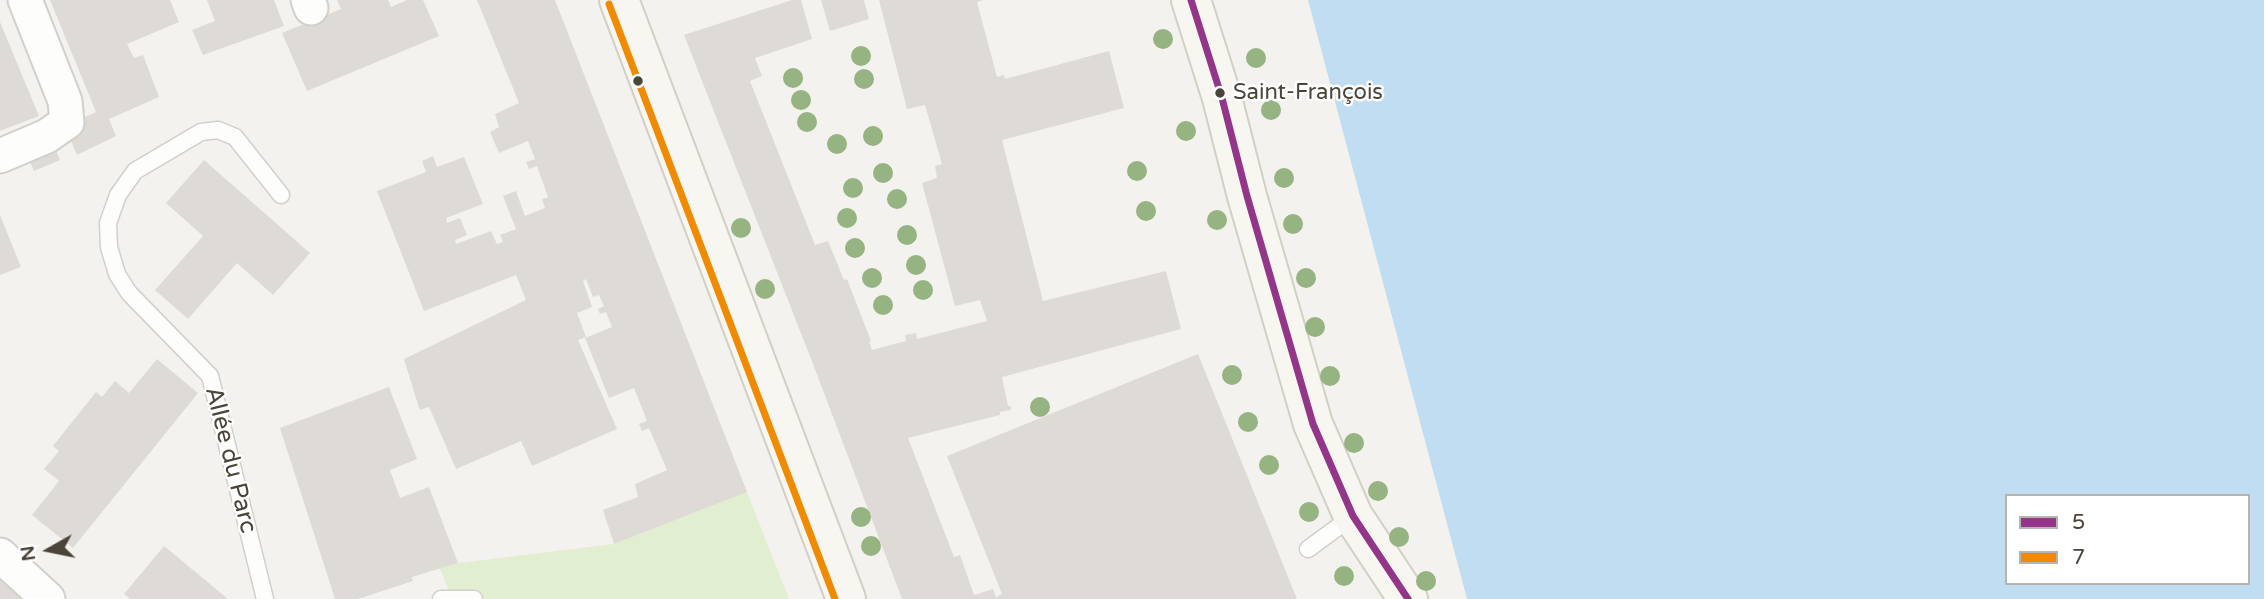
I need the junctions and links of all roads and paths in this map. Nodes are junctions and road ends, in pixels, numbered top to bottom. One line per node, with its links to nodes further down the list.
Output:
1 (25, 0): 4 (street)
2 (1191, 0): 6 (main road)
3 (629, 3): 13 (main road)
4 (0, 156)
5 (282, 195): 10 (lane, Allée du Parc)
6 (1353, 516): 7 (lane); 14 (main road)
7 (1308, 549)
8 (0, 555): 9 (street)
9 (48, 599)
10 (265, 599)
11 (441, 599): 12 (lane)
12 (474, 599)
13 (846, 599)
14 (1408, 599)

